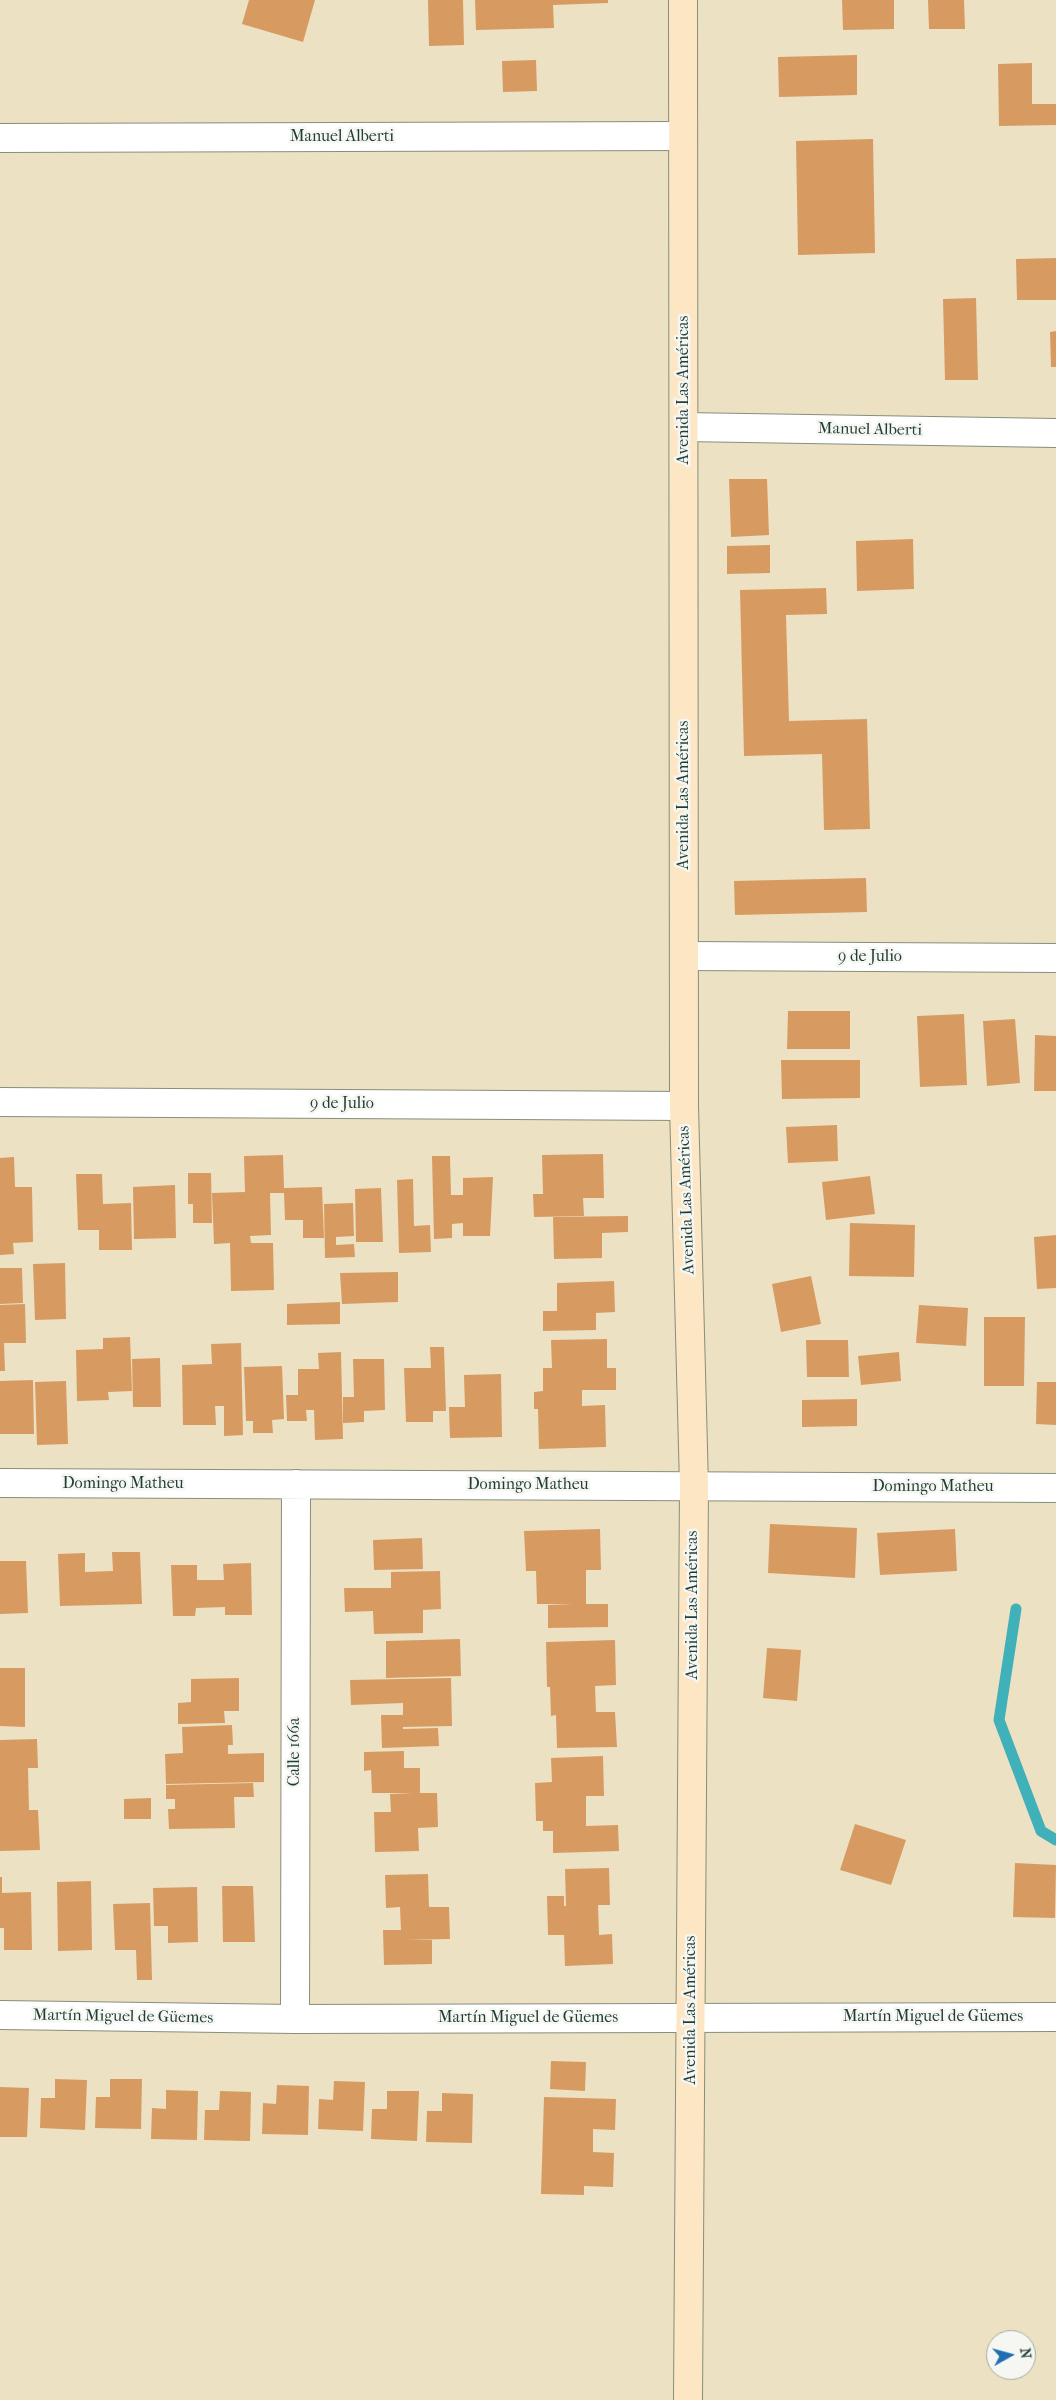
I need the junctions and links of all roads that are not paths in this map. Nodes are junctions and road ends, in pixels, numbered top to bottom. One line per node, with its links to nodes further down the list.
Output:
1 (683, 0): 2 (main road, Avenida Las Américas)
2 (683, 136): 3 (street, Manuel Alberti); 4 (main road, Avenida Las Américas)
3 (0, 138)
4 (684, 428): 5 (street, Manuel Alberti); 6 (main road, Avenida Las Américas)
5 (1056, 433)
6 (684, 956): 7 (street, 9 de Julio); 9 (main road, Avenida Las Américas)
7 (1056, 958)
8 (0, 1102): 9 (street, 9 de Julio)
9 (684, 1106): 12 (main road, Avenida Las Américas)
10 (0, 1483): 11 (street, Domingo Matheu)
11 (296, 1484): 12 (street, Domingo Matheu); 17 (street, Calle 166a)
12 (694, 1486): 13 (street, Domingo Matheu); 15 (main road, Avenida Las Américas)
13 (1056, 1488)
14 (0, 2015): 17 (street, Martín Miguel de Güemes)
15 (691, 2017): 16 (street, Martín Miguel de Güemes); 17 (street, Martín Miguel de Güemes); 18 (main road, Avenida Las Américas)
16 (1056, 2017)
17 (295, 2020)
18 (688, 2400)

